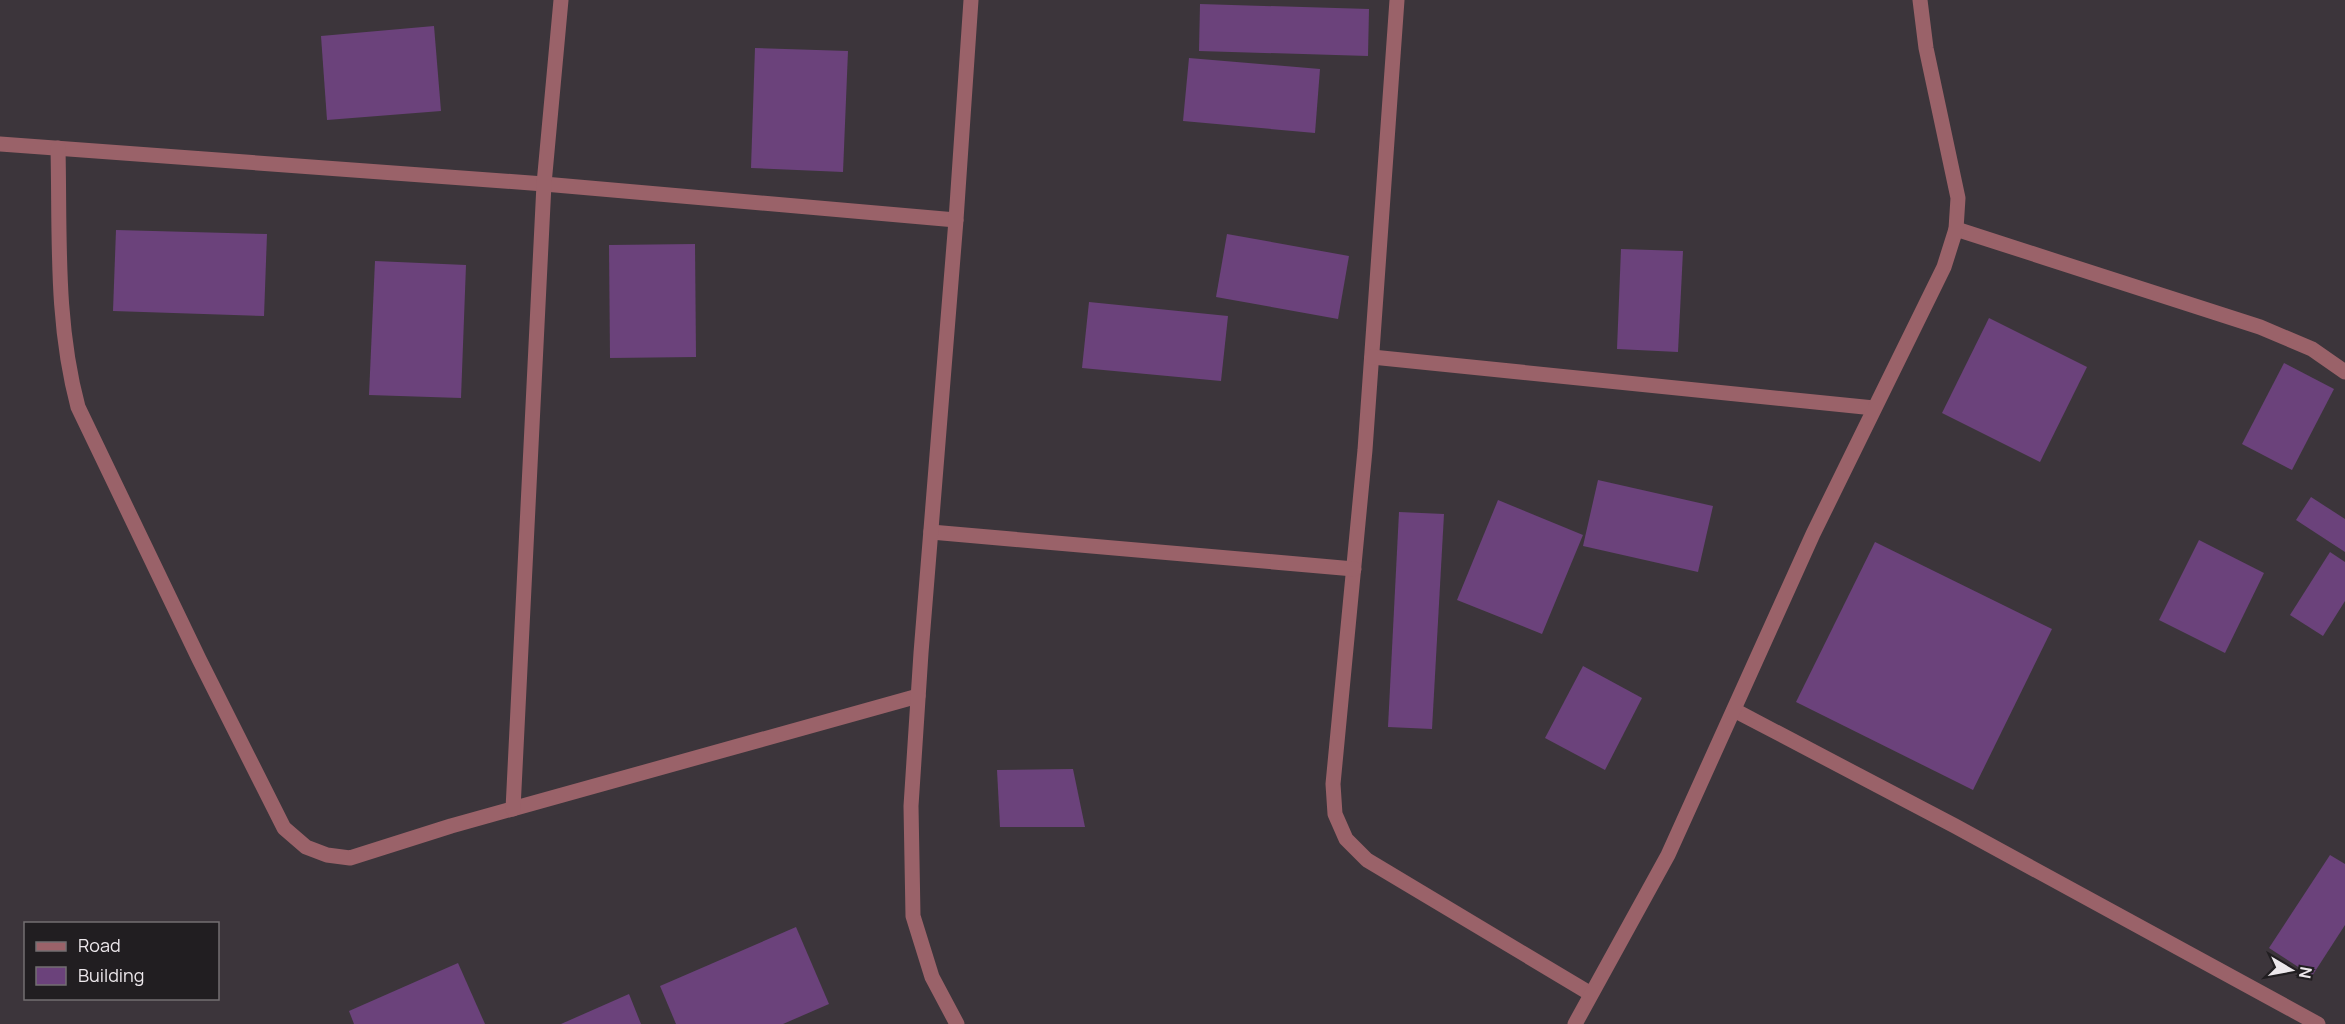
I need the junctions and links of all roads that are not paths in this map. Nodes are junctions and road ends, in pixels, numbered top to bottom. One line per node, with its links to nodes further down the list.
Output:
1 (561, 0): 7 (street)
2 (971, 0): 8 (street)
3 (1397, 0): 10 (street)
4 (1920, 0): 9 (street)
5 (0, 144): 6 (street)
6 (58, 148): 7 (street); 17 (street)
7 (543, 184): 8 (street); 17 (street)
8 (956, 220): 13 (street)
9 (1956, 229): 11 (street); 12 (street)
10 (1372, 357): 12 (street); 14 (street)
11 (2345, 372)
12 (1874, 408): 16 (street)
13 (931, 532): 14 (street); 15 (street)
14 (1354, 569): 18 (street)
15 (918, 696): 17 (street); 19 (street)
16 (1734, 710): 18 (street); 21 (street)
17 (513, 809)
18 (1591, 994): 20 (street)
19 (957, 1024)
20 (1575, 1024)
21 (2318, 1024)

